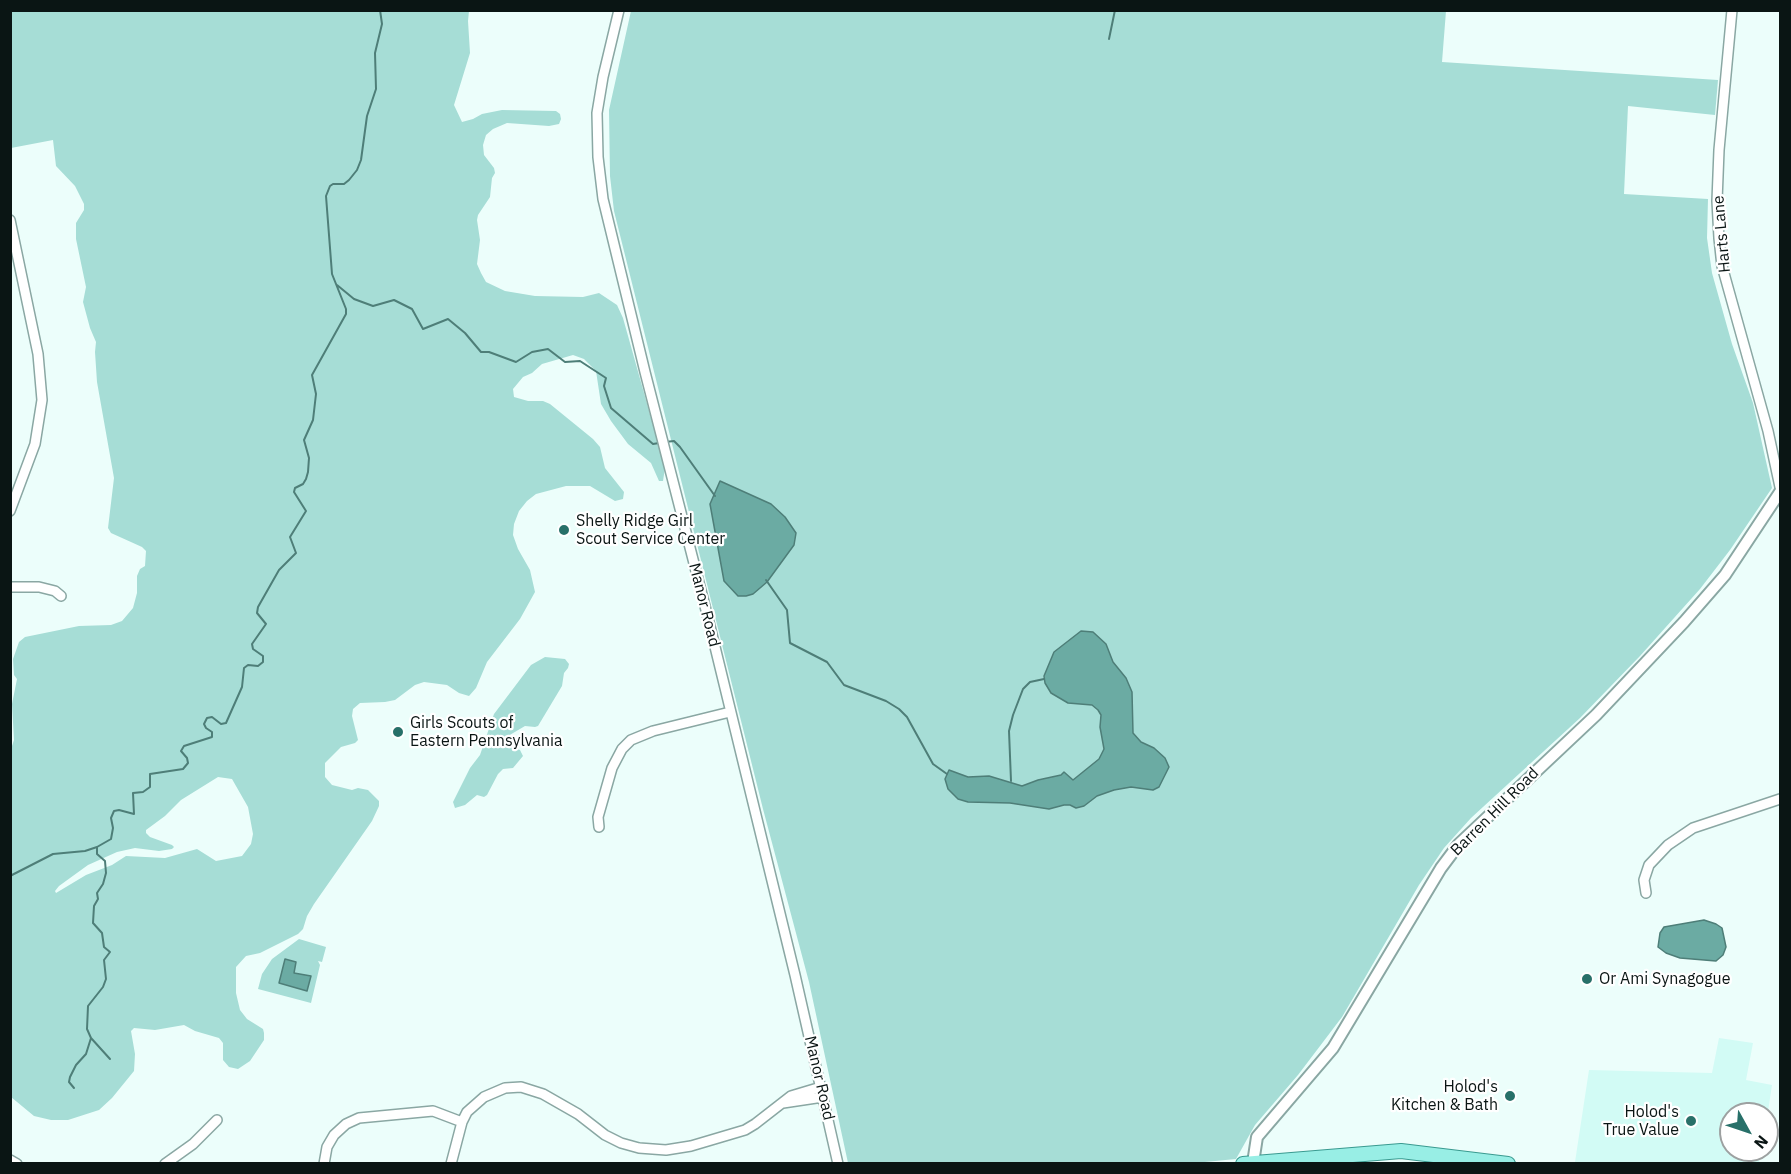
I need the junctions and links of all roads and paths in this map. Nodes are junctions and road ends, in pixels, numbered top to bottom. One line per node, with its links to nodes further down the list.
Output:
1 (619, 10): 9 (street, Manor Road)
2 (1732, 10): 4 (street, Harts Lane)
3 (10, 220): 6 (street)
4 (1780, 487)
5 (1780, 492): 17 (street, Barren Hill Road)
6 (10, 511)
7 (10, 587): 8 (street)
8 (62, 596)
9 (730, 711): 11 (street); 13 (street, Manor Road)
10 (1780, 799): 12 (street)
11 (599, 827)
12 (1646, 893)
13 (822, 1092): 15 (street); 22 (street, Manor Road)
14 (217, 1120): 19 (street)
15 (462, 1122): 20 (street); 21 (street)
16 (10, 1160): 18 (street)
17 (1253, 1163): 23 (main road); 24 (main road)
18 (17, 1164)
19 (165, 1164)
20 (324, 1164)
21 (451, 1164)
22 (838, 1164)
23 (1243, 1164)
24 (1508, 1164)

